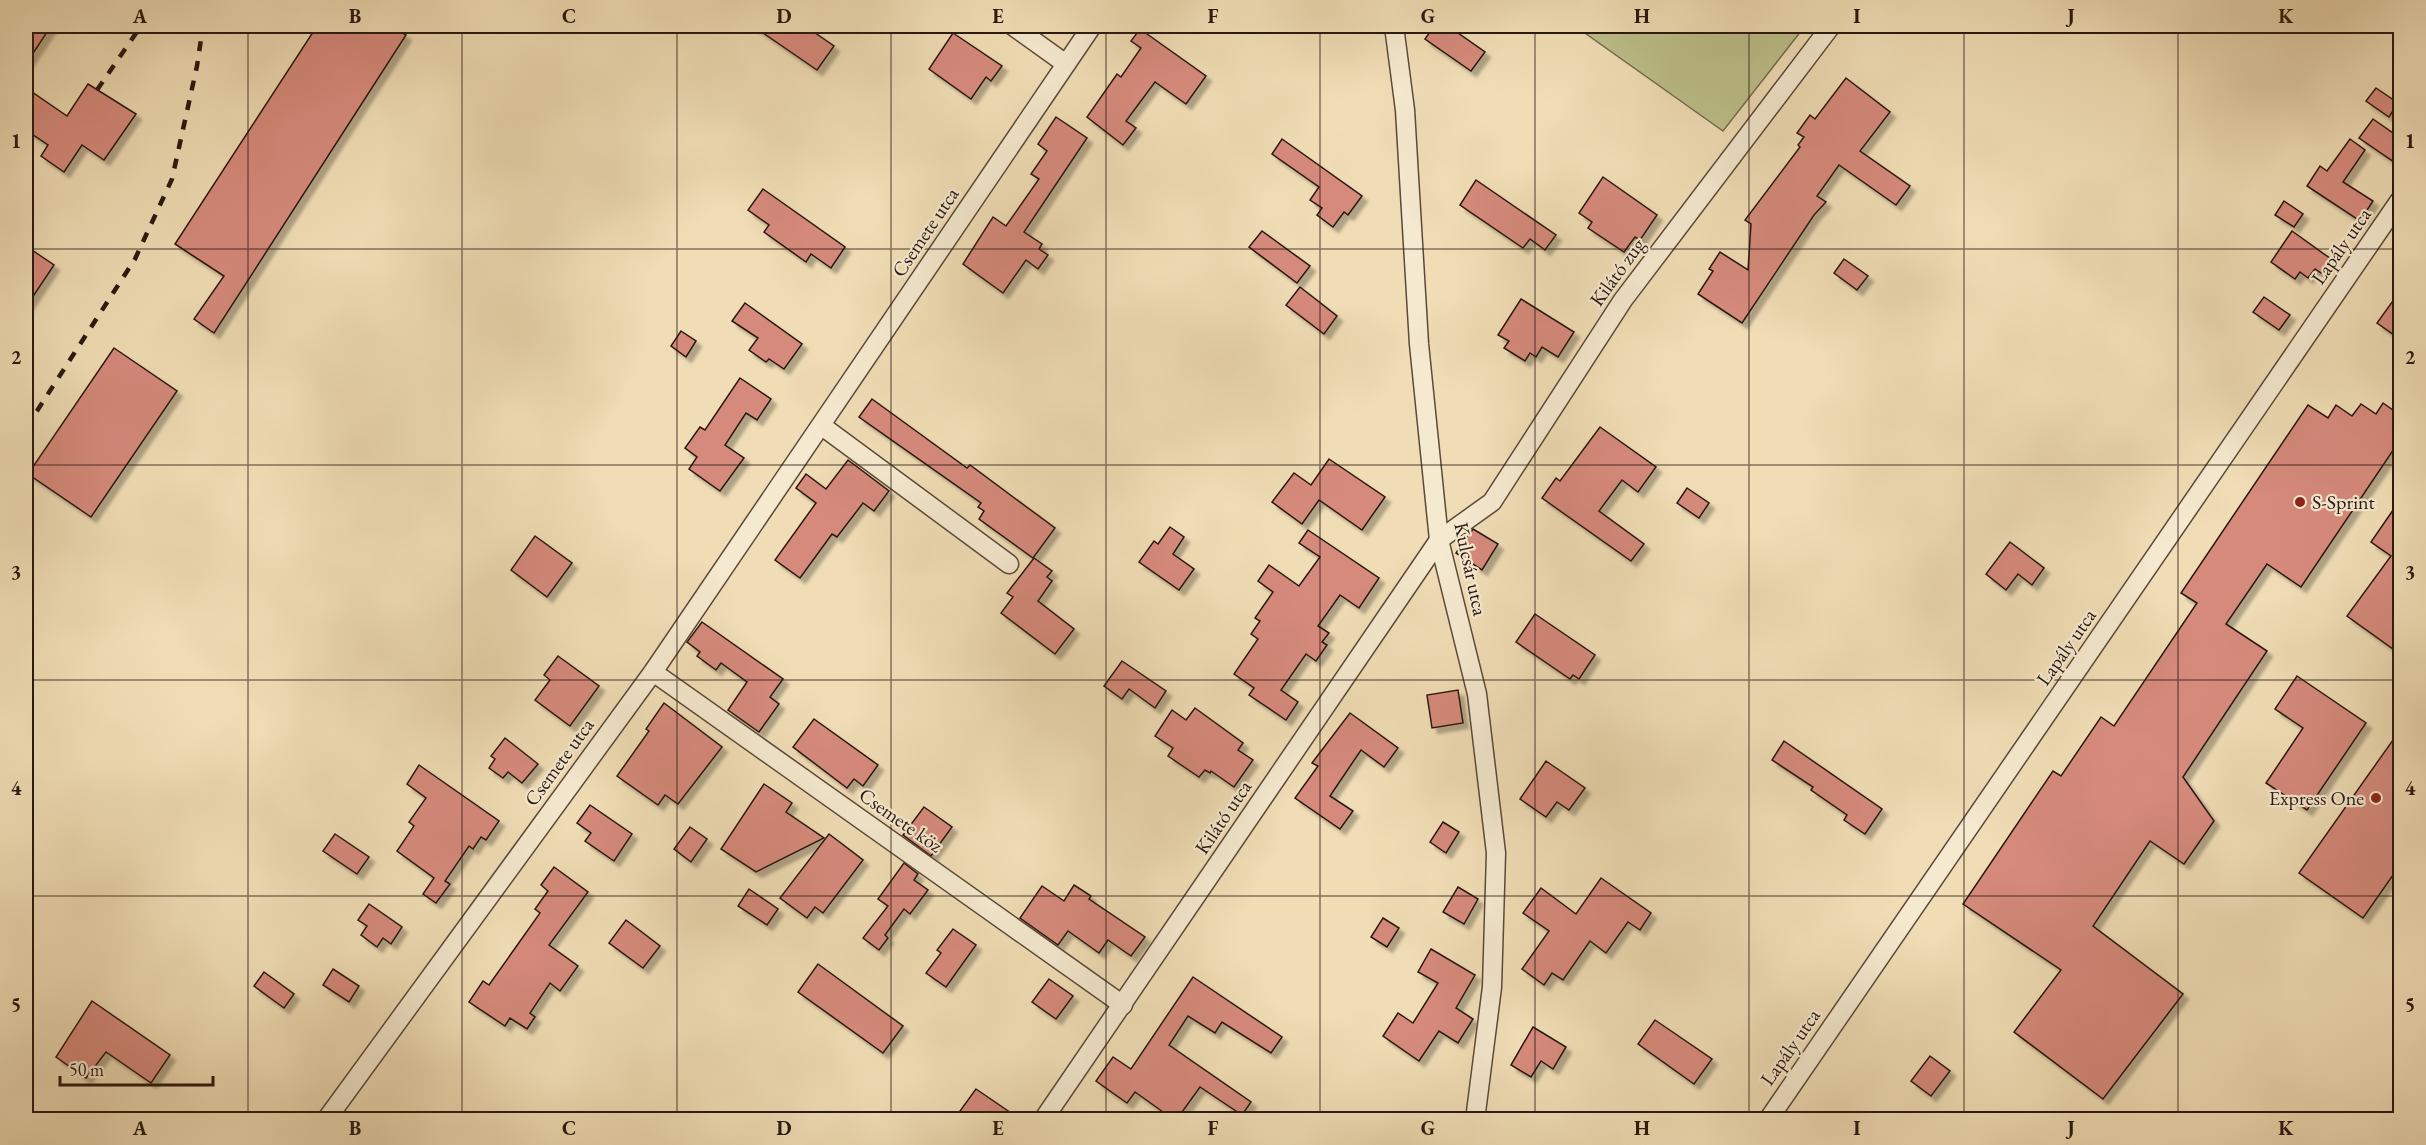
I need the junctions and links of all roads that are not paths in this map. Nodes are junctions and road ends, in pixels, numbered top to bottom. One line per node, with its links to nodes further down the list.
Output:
1 (1013, 26): 5 (street)
2 (1092, 26): 5 (street, Csemete utca)
3 (1394, 26): 8 (street, Kulcsár utca)
4 (1831, 26): 8 (street, Kilátó zug)
5 (1065, 64): 7 (street, Csemete utca)
6 (2400, 200): 15 (street, Lapály utca)
7 (822, 426): 9 (street); 10 (street, Csemete utca)
8 (1439, 540): 11 (street, Kilátó utca); 14 (street, Kulcsár utca)
9 (1009, 564)
10 (653, 672): 11 (street, Csemete köz); 12 (street, Csemete utca)
11 (1123, 1005): 13 (street, Kilátó utca)
12 (326, 1119)
13 (1043, 1119)
14 (1475, 1119)
15 (1768, 1119)

